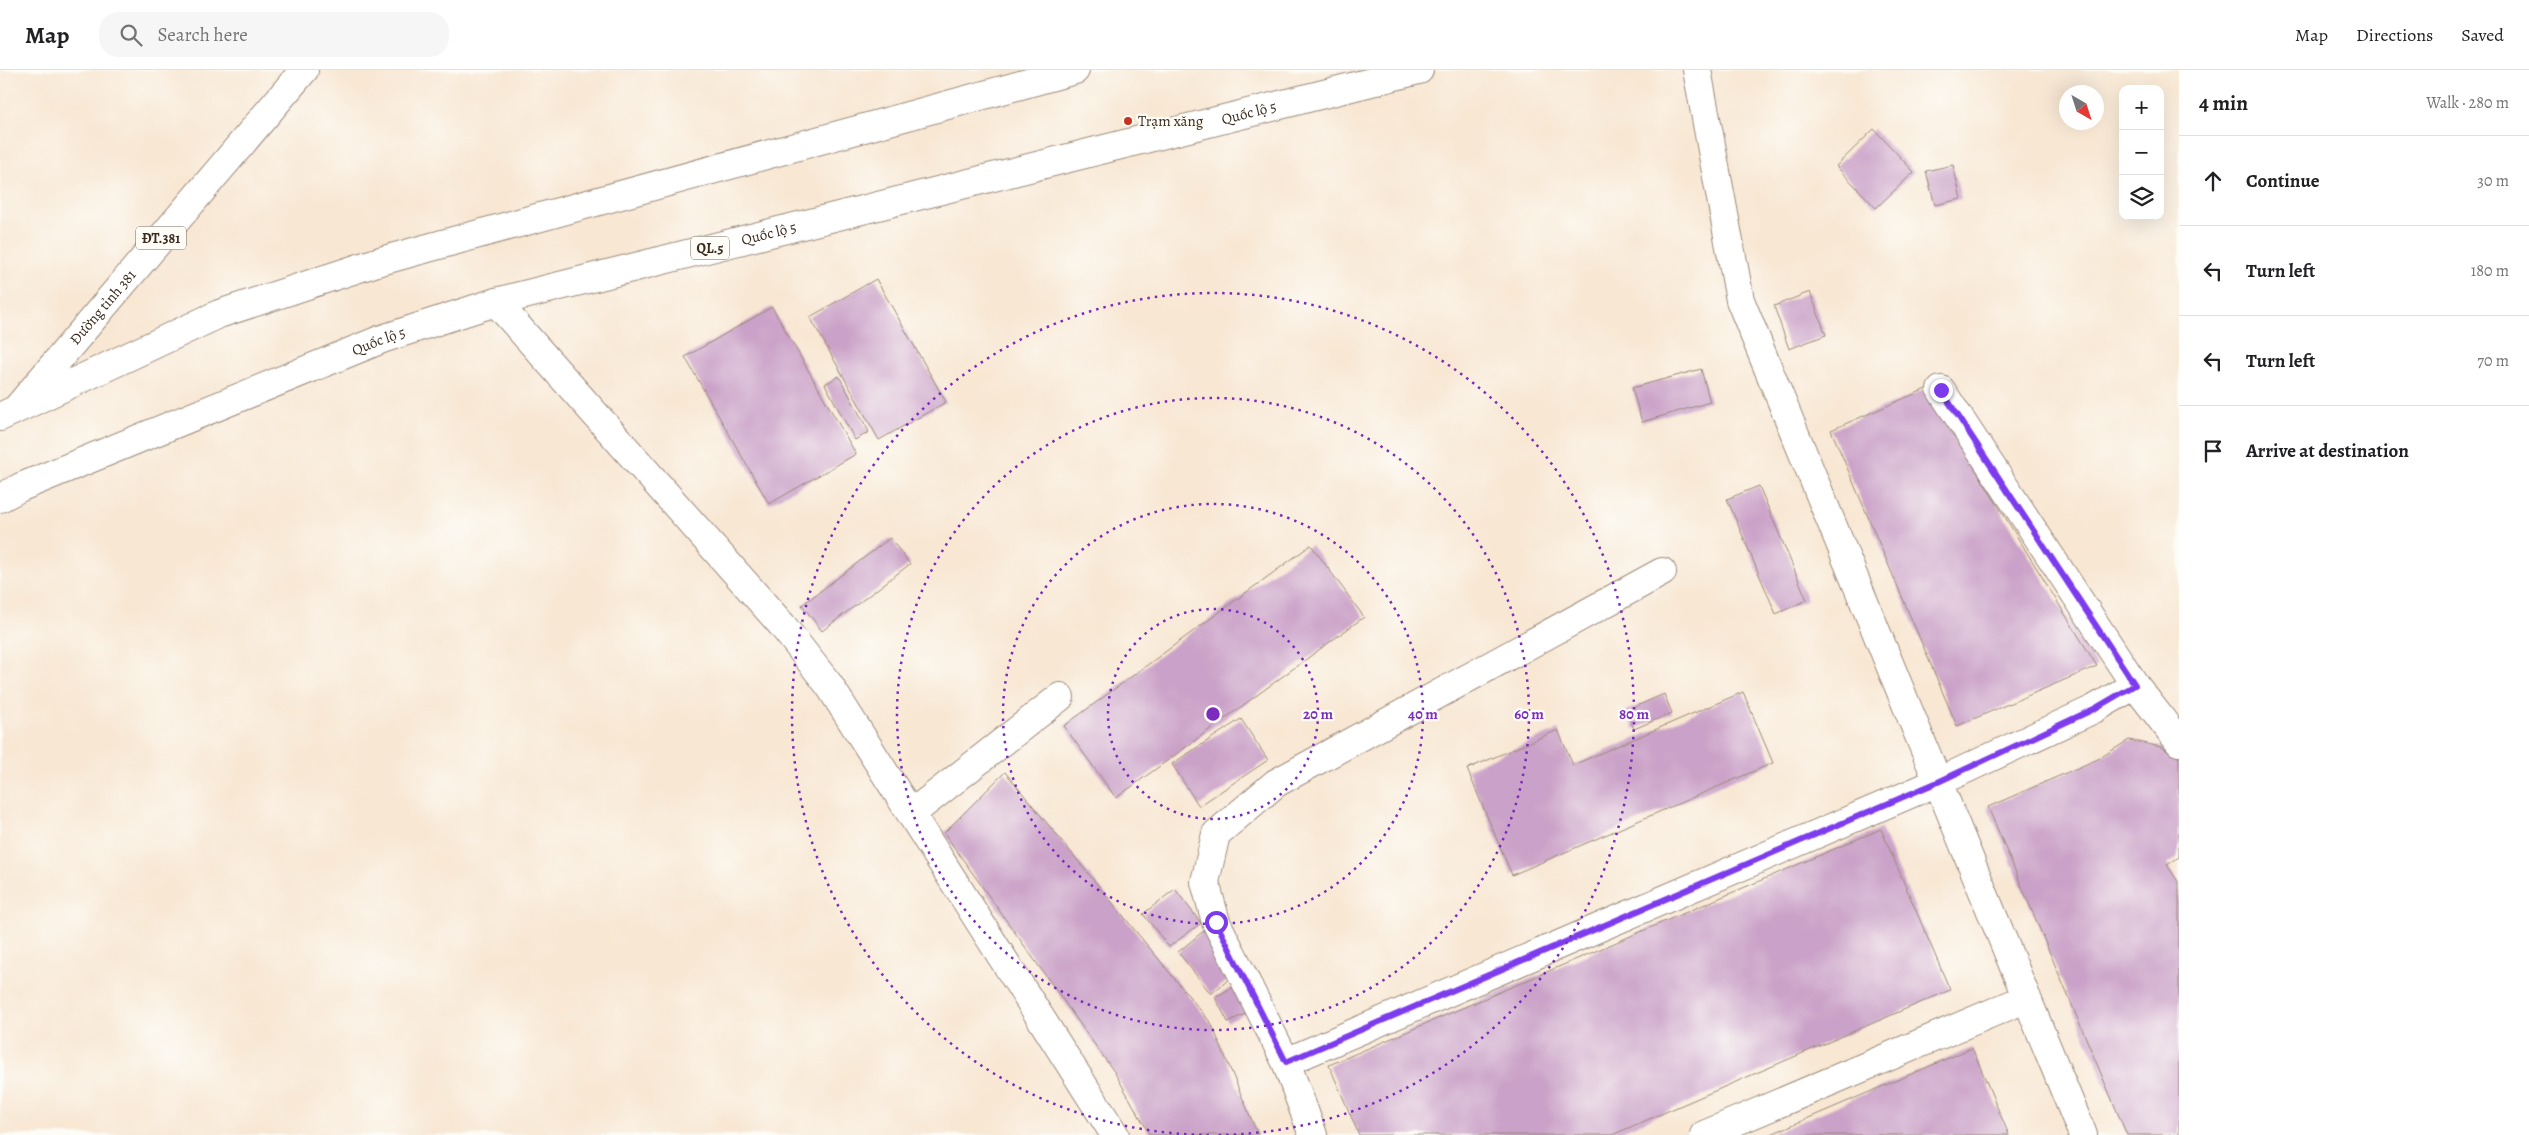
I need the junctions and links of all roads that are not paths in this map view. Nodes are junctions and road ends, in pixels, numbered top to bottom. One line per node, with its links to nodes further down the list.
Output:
1 (304, 70): 7 (main road, Đường tỉnh 381 / ĐT.381)
2 (1075, 70): 7 (main road)
3 (1419, 70): 5 (main road, Quốc lộ 5 / QL.5)
4 (1697, 70): 13 (main road)
5 (496, 302): 8 (main road, Quốc lộ 5 / QL.5); 14 (main road)
6 (1941, 390): 10 (main road)
7 (9, 412)
8 (10, 492)
9 (1662, 572): 16 (main road)
10 (2135, 685): 12 (main road); 13 (main road)
11 (1060, 697): 14 (main road)
12 (2179, 742)
13 (1938, 782): 15 (main road); 16 (main road)
14 (911, 814): 17 (main road)
15 (2027, 998): 19 (main road); 20 (main road)
16 (1286, 1062): 18 (main road)
17 (1115, 1135)
18 (1313, 1135)
19 (1704, 1135)
20 (2083, 1135)

